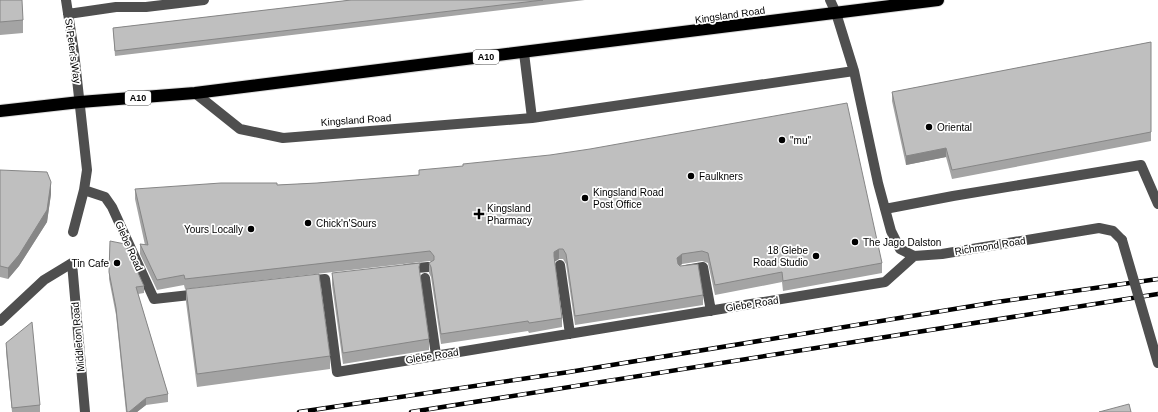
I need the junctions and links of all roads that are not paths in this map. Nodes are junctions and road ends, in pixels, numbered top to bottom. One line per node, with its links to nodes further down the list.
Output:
1 (66, 0): 6 (street, St Peter's Way)
2 (204, 0): 6 (street)
3 (830, 0): 5 (street)
4 (938, 0): 5 (highway, Kingsland Road / A10)
5 (836, 13): 7 (highway, Kingsland Road / A10); 8 (street)
6 (68, 14): 10 (street, St Peter's Way)
7 (524, 53): 9 (highway, Kingsland Road / A10); 12 (street)
8 (854, 71): 12 (street, Kingsland Road); 15 (street)
9 (196, 93): 10 (highway, Kingsland Road / A10); 12 (street, Kingsland Road)
10 (80, 102): 11 (highway, Kingsland Road / A10); 13 (street)
11 (0, 111)
12 (532, 118)
13 (84, 190): 16 (street); 24 (street, Glebe Road)
14 (1158, 204): 15 (street)
15 (885, 209): 17 (street)
16 (73, 232)
17 (914, 256): 25 (street, Glebe Road); 29 (street, Richmond Road, bridge)
18 (560, 265): 27 (street)
19 (428, 267): 20 (street)
20 (398, 270)
21 (682, 270): 25 (street)
22 (425, 278): 28 (street)
23 (294, 282): 28 (street, Glebe Road)
24 (208, 293)
25 (711, 311): 27 (street, Glebe Road)
26 (0, 321): 30 (street, Middleton Road)
27 (570, 334): 28 (street, Glebe Road)
28 (436, 355)
29 (1158, 363)
30 (85, 412)

